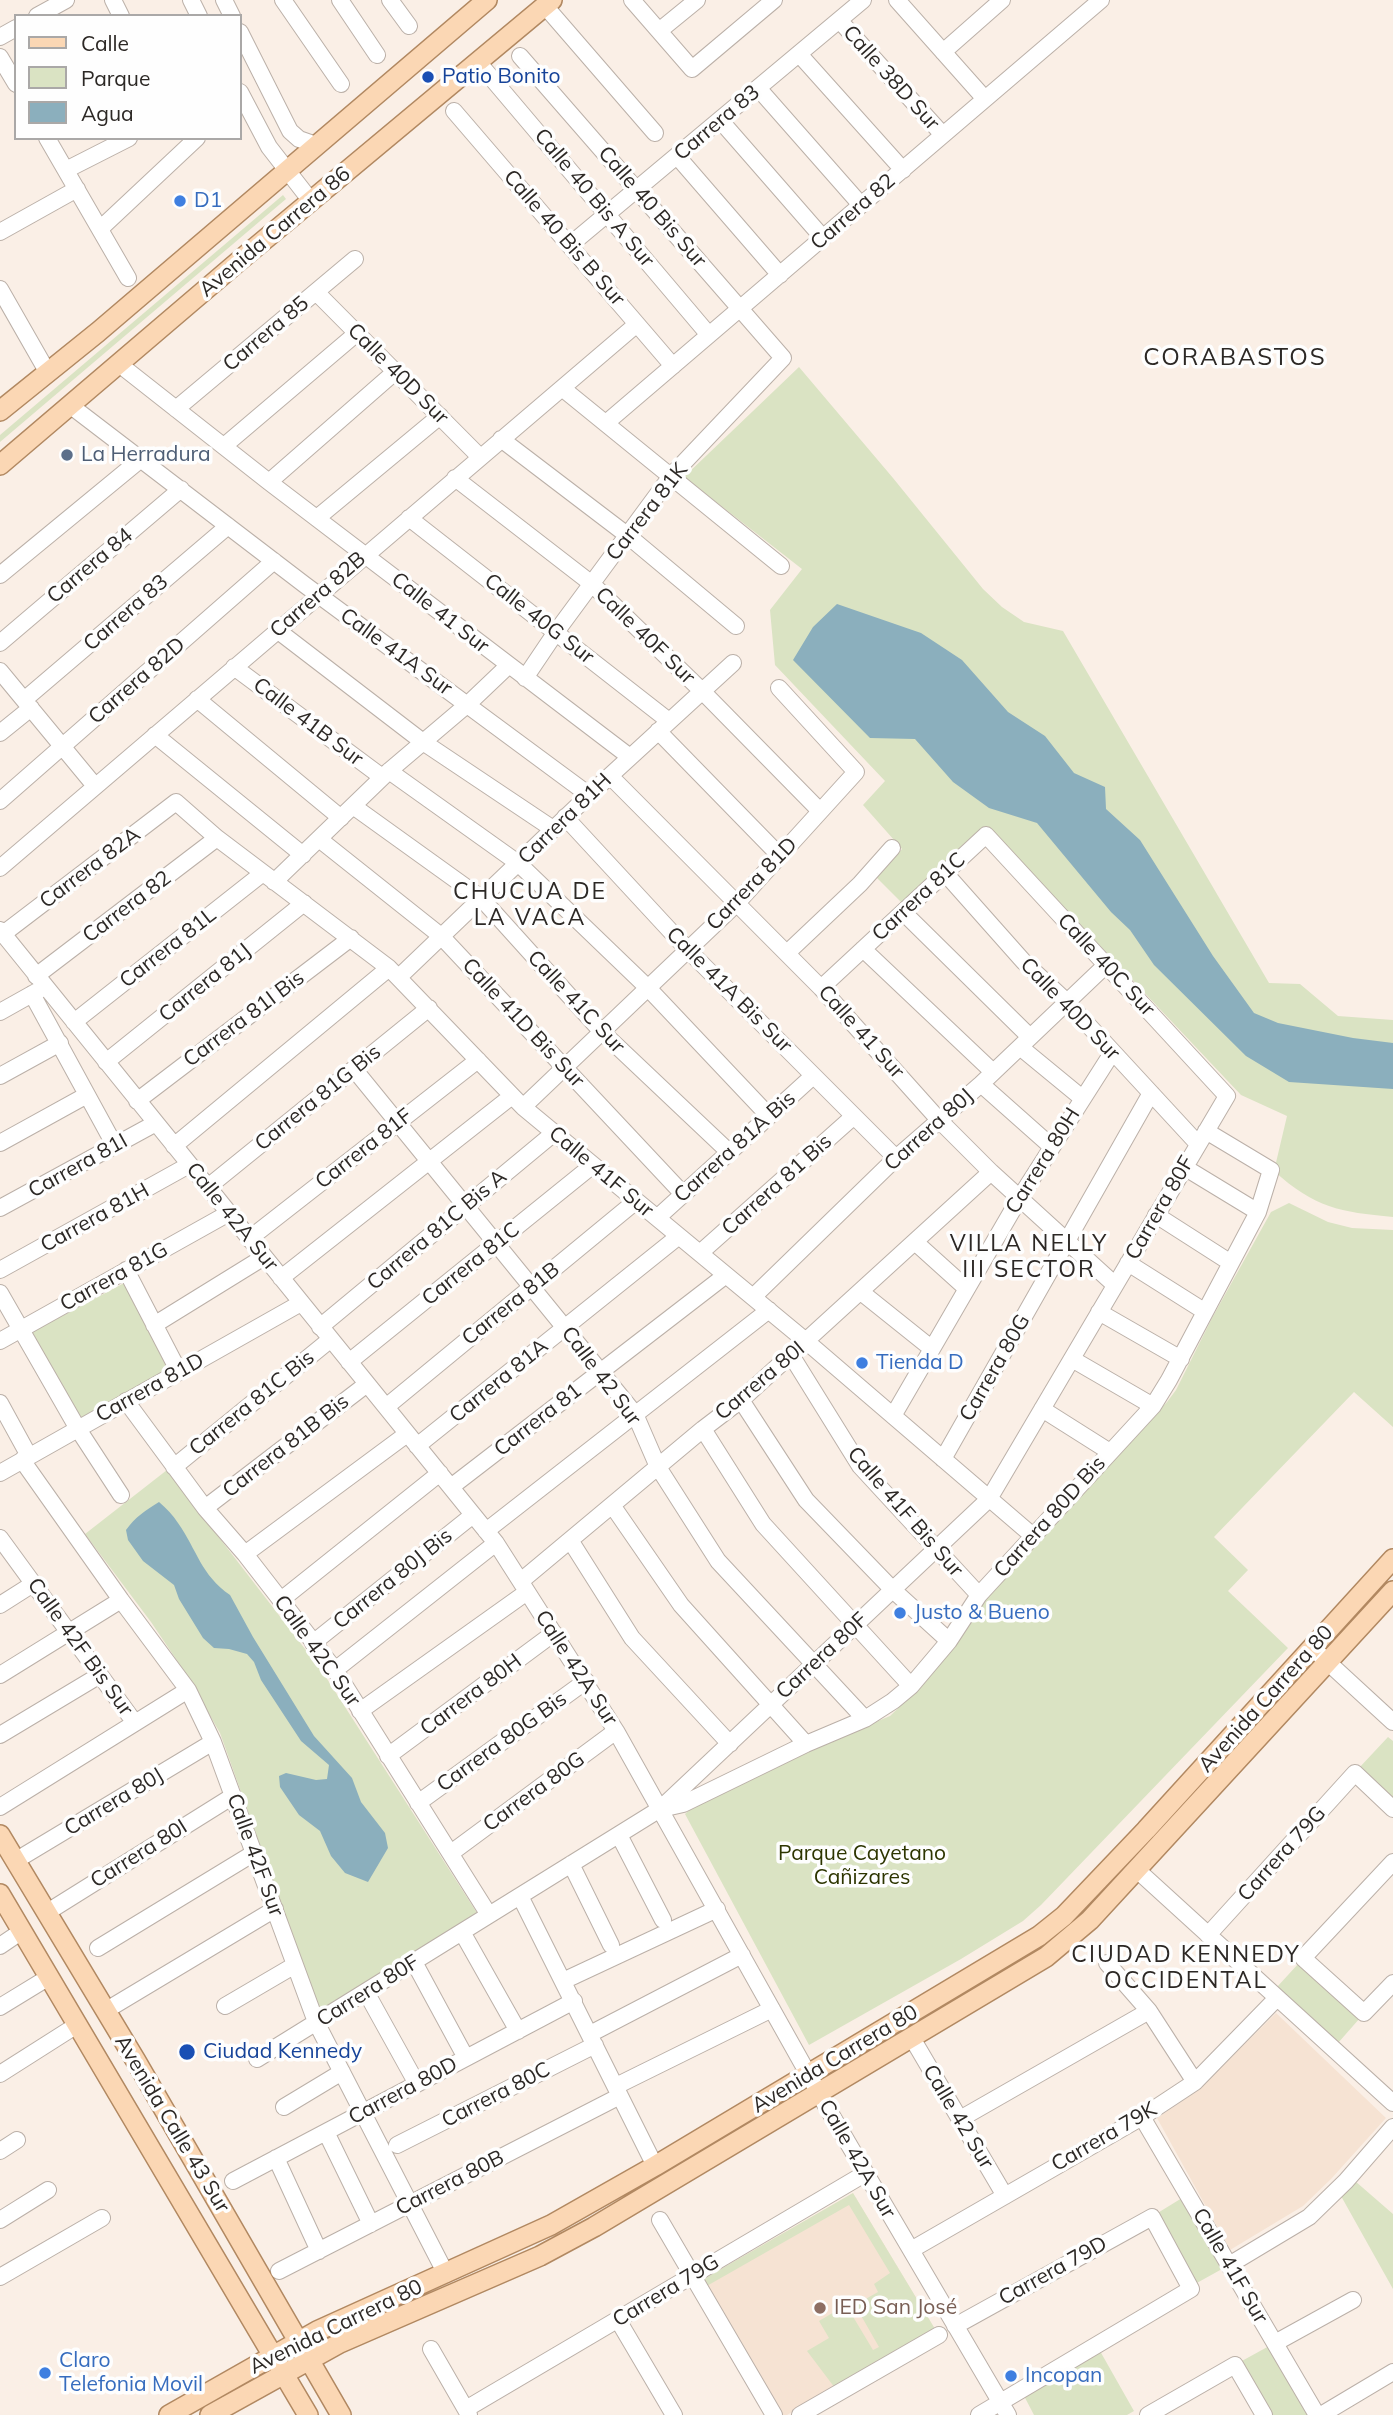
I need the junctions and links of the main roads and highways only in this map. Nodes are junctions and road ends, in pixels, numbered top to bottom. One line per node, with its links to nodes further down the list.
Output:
1 (487, 0): 3 (main road, Avenida Carrera 86)
2 (548, 3): 4 (main road, Avenida Carrera 86)
3 (0, 411)
4 (0, 465)
5 (1393, 1559): 9 (main road, Avenida Carrera 80)
6 (1393, 1591): 11 (main road, Avenida Carrera 80)
7 (0, 1835): 9 (main road, Avenida Calle 43 Sur)
8 (0, 1894): 10 (main road, Avenida Calle 43 Sur)
9 (299, 2341): 10 (main road, Avenida Carrera 80); 11 (main road, Avenida Calle 43 Sur)
10 (272, 2355): 12 (main road, Avenida Calle 43 Sur); 13 (main road, Avenida Carrera 80)
11 (310, 2360): 12 (main road, Avenida Carrera 80); 16 (main road, Avenida Calle 43 Sur)
12 (284, 2374): 14 (main road, Avenida Carrera 80); 15 (main road, Avenida Calle 43 Sur)
13 (169, 2415)
14 (210, 2415)
15 (308, 2415)
16 (341, 2415)

